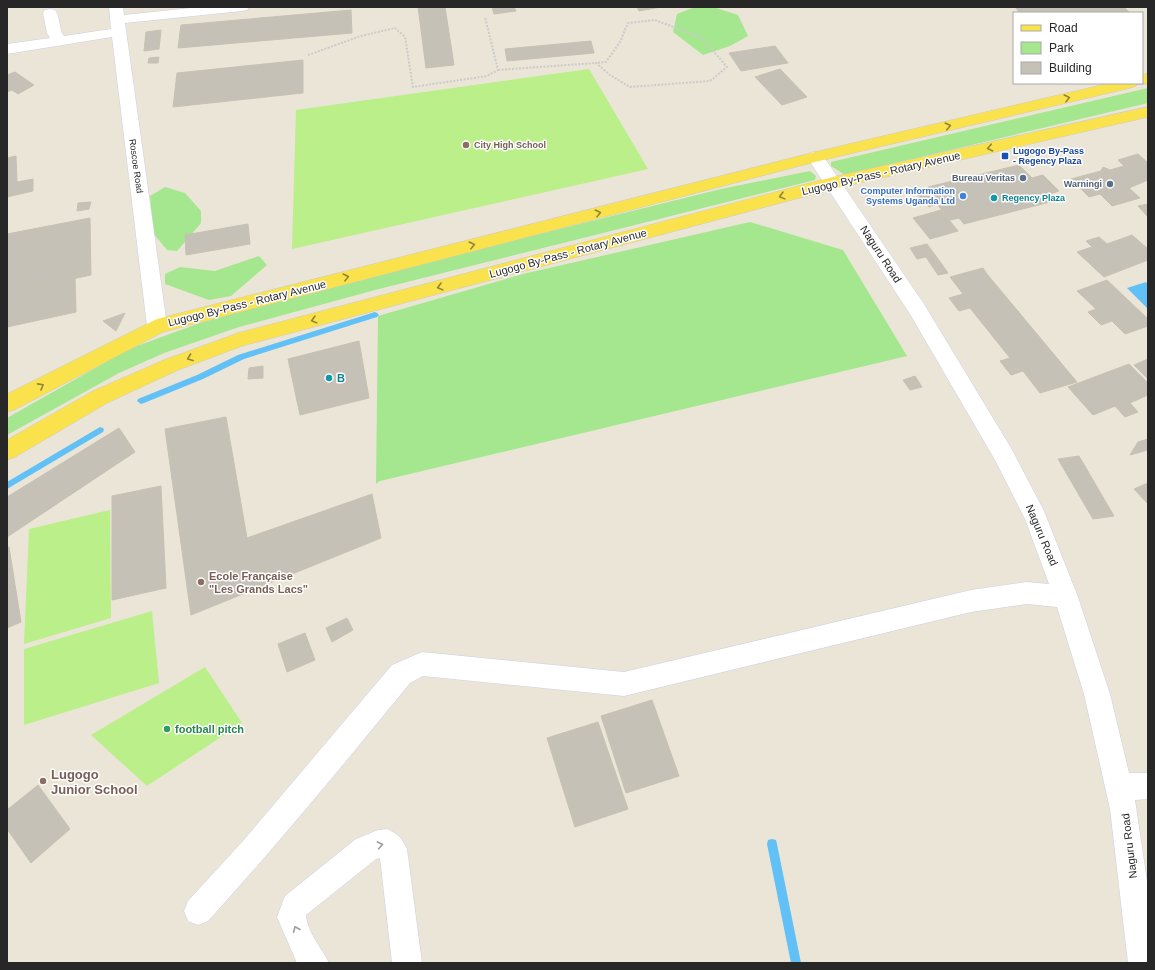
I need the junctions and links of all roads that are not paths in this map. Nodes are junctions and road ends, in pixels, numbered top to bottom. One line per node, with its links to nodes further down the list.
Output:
1 (242, 7): 3 (street)
2 (50, 14): 4 (street)
3 (117, 20): 4 (street); 10 (street, Roscoe Road)
4 (60, 41): 5 (street)
5 (7, 49)
6 (1126, 84): 8 (main road, Lugogo By-Pass - Rotary Avenue, one-way to 6)
7 (1148, 112): 9 (main road, Lugogo By-Pass - Rotary Avenue, one-way to 9)
8 (815, 157): 9 (street, Naguru Road); 10 (main road, Lugogo By-Pass - Rotary Avenue, one-way to 8)
9 (833, 183): 12 (main road, Lugogo By-Pass - Rotary Avenue, one-way to 12); 13 (street, Naguru Road)
10 (157, 326): 11 (main road, Lugogo By-Pass - Rotary Avenue, one-way to 10)
11 (7, 404)
12 (7, 451)
13 (1066, 597): 15 (street, Naguru Road); 16 (street)
14 (1148, 786): 15 (street)
15 (1119, 787): 19 (street, Naguru Road)
16 (198, 911)
17 (314, 963): 18 (street, one-way to 18)
18 (407, 963)
19 (1143, 963)

